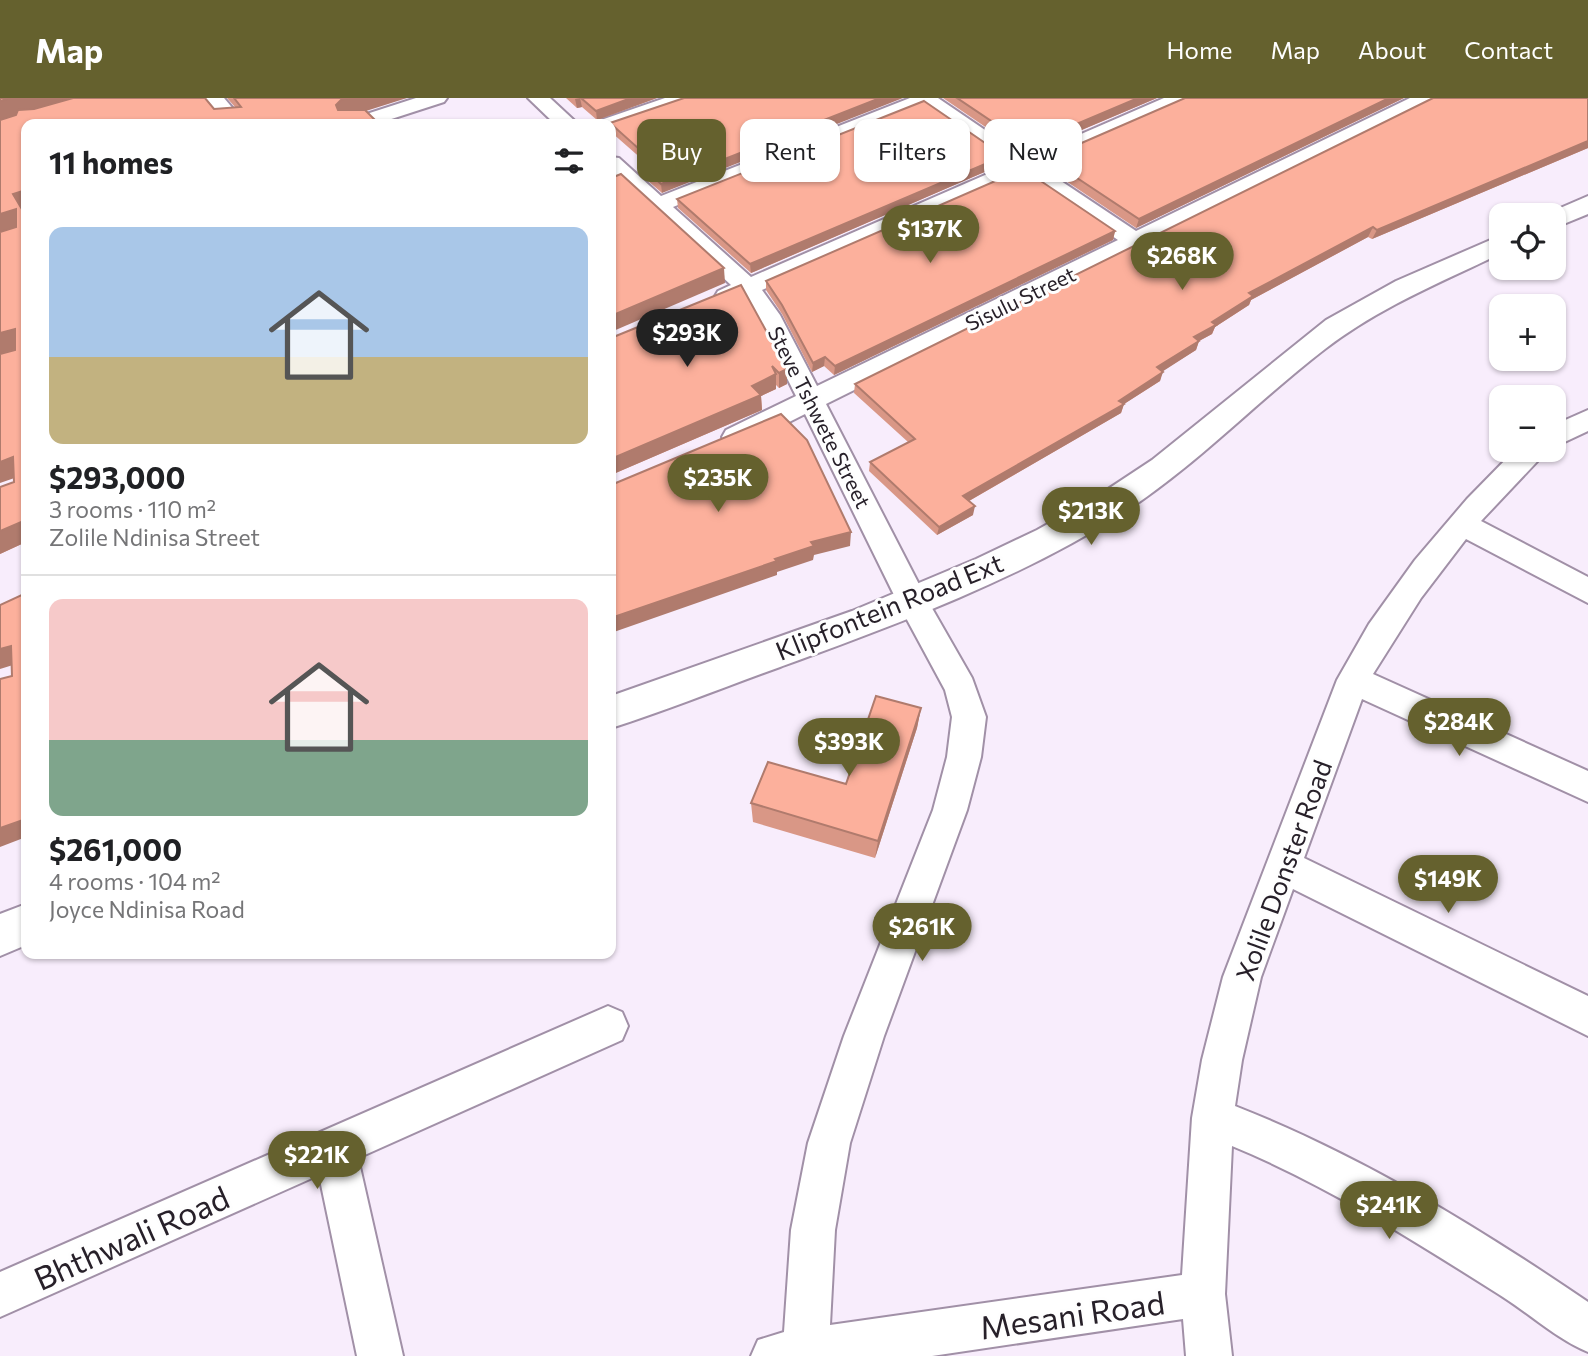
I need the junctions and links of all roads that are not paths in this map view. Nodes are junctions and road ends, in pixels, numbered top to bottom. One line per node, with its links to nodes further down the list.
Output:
1 (213, 98): 8 (street)
2 (437, 98): 9 (street)
3 (538, 98): 10 (street)
4 (684, 98): 11 (street)
5 (925, 98): 12 (street); 18 (street)
6 (1181, 98): 13 (street)
7 (1426, 98): 20 (street, Sisulu Street)
8 (231, 119)
9 (371, 119)
10 (561, 119)
11 (616, 121)
12 (984, 139)
13 (1082, 140)
14 (616, 173): 18 (street, Steve Tshwete Street)
15 (986, 182): 22 (street)
16 (1046, 182): 20 (street)
17 (1588, 204): 19 (street)
18 (659, 205): 22 (street, Steve Tshwete Street)
19 (1566, 214)
20 (1136, 242): 24 (street, Sisulu Street)
21 (1489, 249): 31 (street, Klipfontein Road Ext)
22 (748, 287): 23 (street); 24 (street, Steve Tshwete Street)
23 (710, 303)
24 (810, 399): 27 (street, Sisulu Street); 31 (street, Steve Tshwete Street)
25 (1588, 419): 26 (street)
26 (1566, 431)
27 (710, 448)
28 (1520, 462): 29 (street, Xolile Donster Road)
29 (1462, 524): 30 (street); 32 (street, Xolile Donster Road)
30 (1588, 591)
31 (913, 603): 33 (street, Klipfontein Road Ext); 45 (street, Steve Tshwete Street)
32 (1353, 680): 34 (street); 35 (street, Xolile Donster Road)
33 (616, 710)
34 (1588, 787)
35 (1283, 866): 38 (street); 40 (street, Xolile Donster Road)
36 (21, 927): 37 (street)
37 (0, 935)
38 (1588, 1016)
39 (608, 1026): 41 (street, Bhthwali Road)
40 (1213, 1118): 42 (street, Xolile Donster Road); 44 (street)
41 (334, 1149): 43 (street, Bhthwali Road); 46 (street)
42 (1203, 1294): 45 (street, Mesani Road); 47 (street, Xolile Donster Road)
43 (0, 1295)
44 (1588, 1329)
45 (795, 1354)
46 (380, 1356)
47 (1209, 1356)

